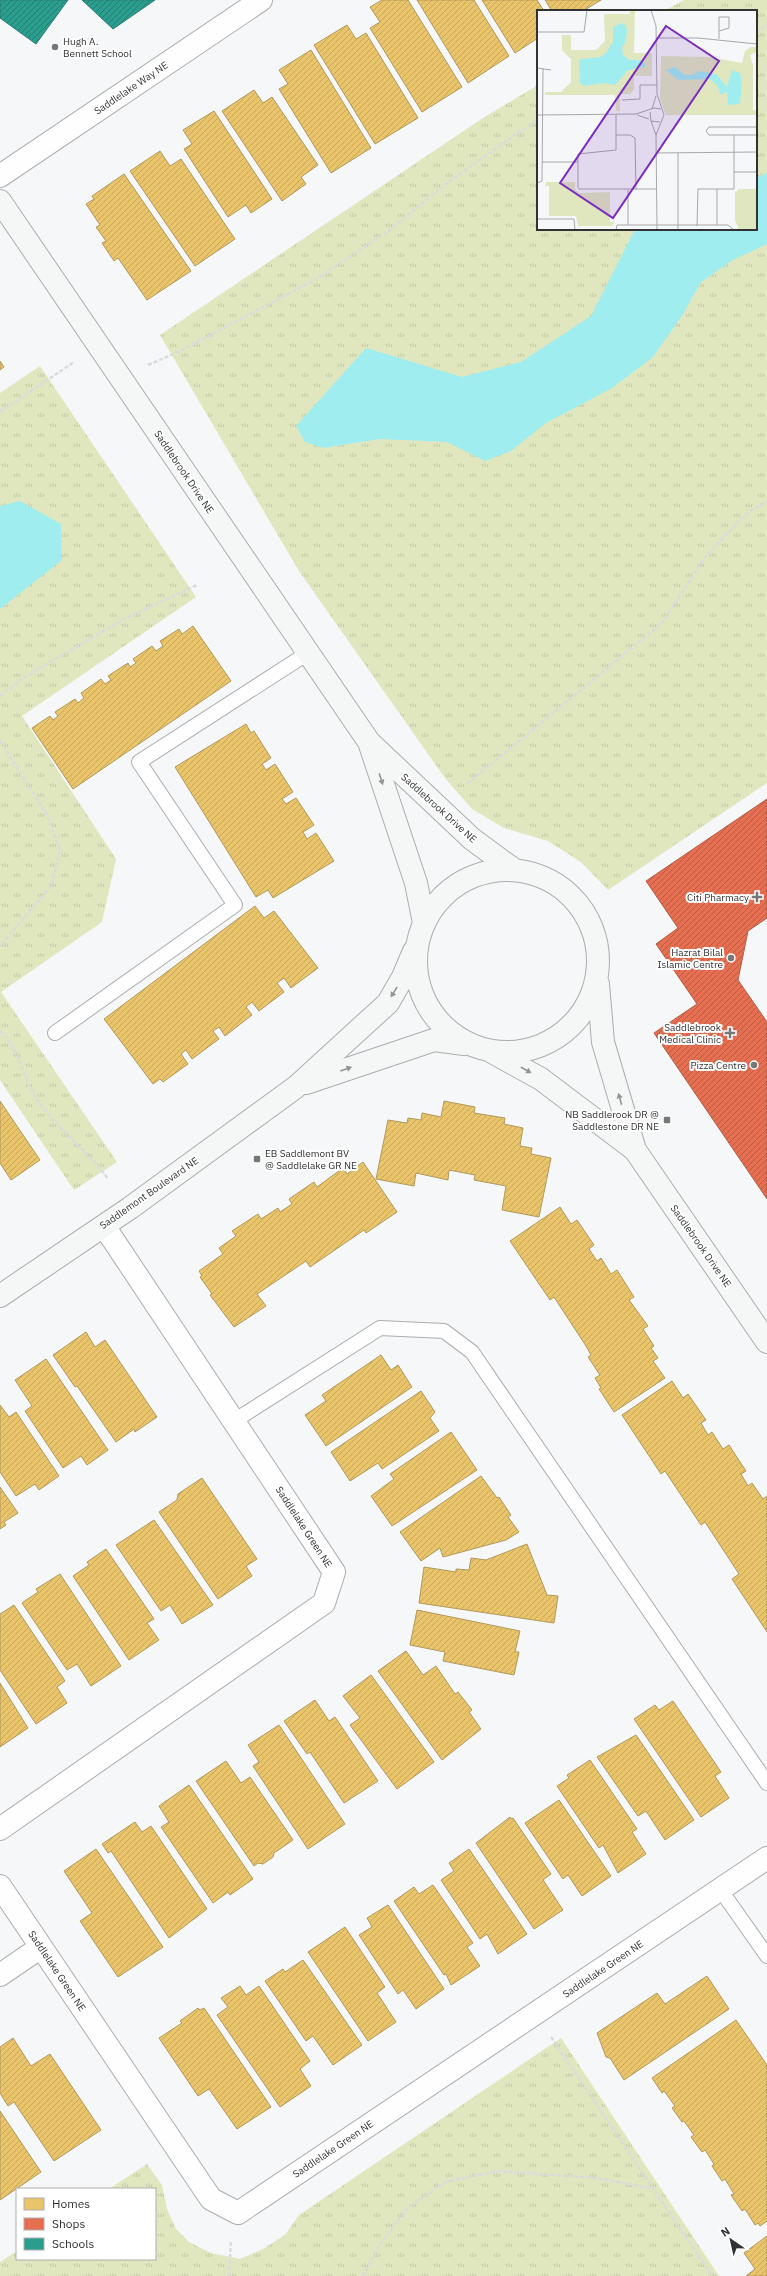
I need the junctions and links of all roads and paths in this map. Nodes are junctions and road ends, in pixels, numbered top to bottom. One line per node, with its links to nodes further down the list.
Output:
1 (261, 0): 5 (street, Saddlelake Way NE)
2 (767, 25): 3 (path)
3 (757, 32)
4 (537, 120): 8 (path)
5 (0, 176)
6 (0, 201): 7 (street, Saddlebrook Drive NE)
7 (99, 348): 8 (street, Saddlebrook Drive NE); 9 (path)
8 (122, 380): 12 (street, Saddlebrook Drive NE)
9 (0, 412)
10 (767, 501): 16 (path)
11 (197, 585): 13 (path)
12 (308, 653): 15 (street, Saddlebrook Drive NE); 23 (lane)
13 (0, 696)
14 (0, 741): 20 (path)
15 (369, 742): 17 (street, Saddlebrook Drive NE); 18 (street, Saddlebrook Drive NE, one-way to 18)
16 (467, 784)
17 (513, 868): 18 (street); 21 (street, Saddlebrook Drive NE)
18 (424, 923): 19 (street)
19 (417, 944): 24 (street); 26 (street, Saddlemont Boulevard NE, one-way to 26)
20 (0, 946)
21 (597, 982): 25 (street); 27 (street, Saddlebrook Drive NE, one-way to 21)
22 (0, 1031): 28 (path)
23 (55, 1033)
24 (469, 1044): 25 (street); 26 (street, Saddlemont Boulevard NE, one-way to 24)
25 (492, 1052): 27 (street, Saddlebrook Drive NE, one-way to 27)
26 (296, 1087): 29 (street, Saddlemont Boulevard NE)
27 (635, 1150): 31 (street, Saddlebrook Drive NE)
28 (108, 1179)
29 (104, 1226): 30 (street, Saddlemont Boulevard NE); 32 (street, Saddlelake Green NE)
30 (0, 1296)
31 (765, 1334)
32 (234, 1421): 33 (lane); 34 (street, Saddlelake Green NE)
33 (767, 1783)
34 (0, 1829)
35 (767, 1858): 37 (street, Saddlelake Green NE)
36 (0, 1886): 38 (street, Saddlelake Green NE)
37 (720, 1889): 39 (lane); 41 (street, Saddlelake Green NE)
38 (41, 1947): 40 (street); 41 (street, Saddlelake Green NE)
39 (767, 1956)
40 (0, 1975)
41 (536, 2014): 42 (path)
42 (650, 2188): 43 (path); 44 (path)
43 (363, 2276)
44 (712, 2276)

